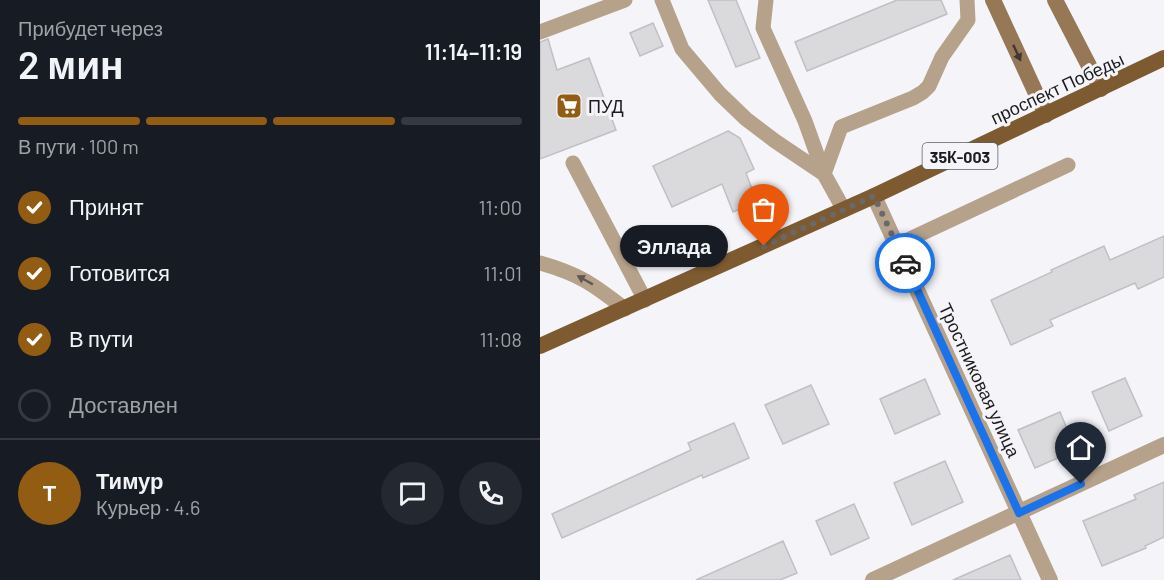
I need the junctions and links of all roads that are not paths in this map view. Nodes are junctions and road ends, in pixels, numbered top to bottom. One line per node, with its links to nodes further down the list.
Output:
1 (625, 0): 7 (lane)
2 (662, 0): 13 (lane)
3 (766, 0): 13 (lane)
4 (967, 0): 13 (lane)
5 (993, 0): 10 (main road, one-way to 10)
6 (1055, 0): 9 (main road)
7 (540, 32)
8 (1164, 58): 9 (main road, проспект Победы / 35К-003)
9 (1101, 89): 10 (main road, проспект Победы / 35К-003)
10 (1046, 115): 14 (main road, проспект Победы / 35К-003)
11 (573, 163): 18 (lane)
12 (1068, 165): 16 (lane)
13 (824, 174): 15 (lane)
14 (874, 196): 15 (main road, проспект Победы / 35К-003); 16 (street, Тростниковая улица)
15 (844, 210): 18 (main road, проспект Победы / 35К-003)
16 (897, 245): 22 (street, Тростниковая улица)
17 (540, 262): 19 (lane, one-way to 17)
18 (645, 300): 19 (main road, проспект Победы / 35К-003)
19 (625, 309): 20 (main road, проспект Победы / 35К-003)
20 (540, 346)
21 (1164, 445): 22 (street)
22 (1019, 513): 23 (street); 24 (street, Тростниковая улица)
23 (873, 580)
24 (1050, 580)

